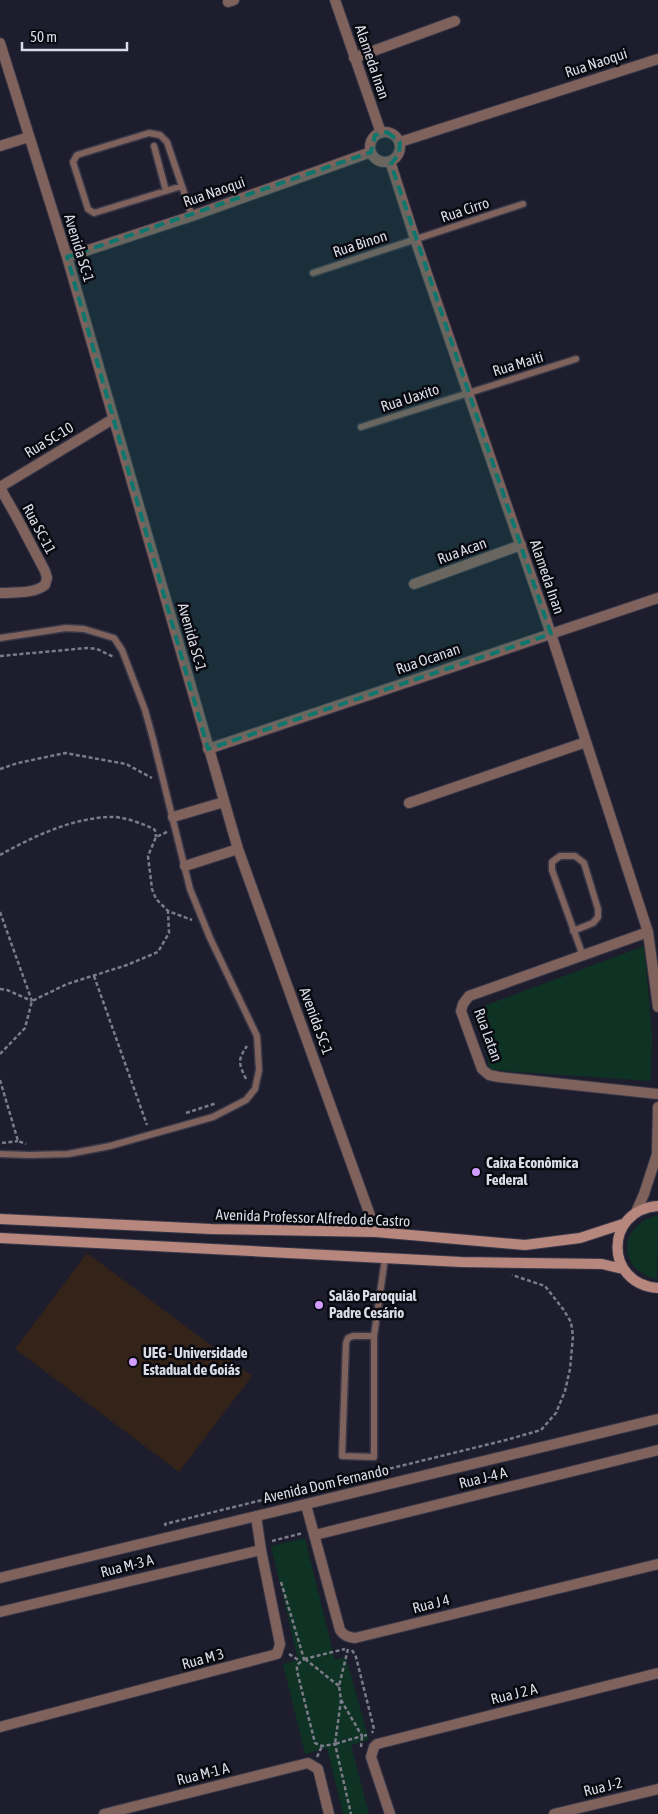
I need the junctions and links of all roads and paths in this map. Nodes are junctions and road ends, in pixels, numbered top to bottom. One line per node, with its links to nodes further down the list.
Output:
1 (335, 0): 4 (street, Alameda Inan)
2 (455, 22): 4 (street)
3 (0, 44): 7 (street, Avenida SC-1)
4 (354, 58): 6 (street, Alameda Inan)
5 (658, 59): 8 (street, Rua Naoqui)
6 (381, 133): 8 (street); 11 (street)
7 (29, 137): 9 (street); 18 (street, Avenida SC-1)
8 (400, 142): 12 (street)
9 (0, 146)
10 (154, 146): 14 (lane)
11 (371, 152): 12 (street); 16 (street, Rua Naoqui)
12 (390, 161): 17 (street, Alameda Inan)
13 (182, 186): 14 (lane); 14 (lane); 16 (lane)
14 (166, 191)
15 (523, 204): 17 (lane, Rua Cirro)
16 (192, 216): 18 (street, Rua Naoqui)
17 (415, 239): 19 (lane, Rua Binon); 21 (street, Alameda Inan)
18 (67, 257): 22 (street, Avenida SC-1)
19 (314, 272)
20 (576, 359): 21 (lane, Rua Maiti)
21 (468, 392): 23 (lane, Rua Uaxito); 25 (street, Alameda Inan)
22 (113, 419): 24 (street, Rua SC-10); 34 (street, Avenida SC-1)
23 (361, 427)
24 (0, 487): 27 (street, Rua SC-11)
25 (521, 545): 26 (street, Rua Acan); 29 (street, Alameda Inan)
26 (414, 584)
27 (0, 592)
28 (658, 598): 29 (street, Rua Ocanan)
29 (551, 634): 33 (street, Alameda Inan); 34 (street, Rua Ocanan)
30 (0, 638): 39 (lane)
31 (0, 656): 32 (path)
32 (118, 660)
33 (586, 742): 38 (street); 49 (street, Alameda Inan)
34 (208, 749): 37 (street, Avenida SC-1)
35 (0, 769): 36 (path)
36 (155, 774)
37 (224, 802): 39 (street); 42 (street, Avenida SC-1)
38 (409, 803)
39 (173, 817): 44 (lane)
40 (169, 831): 41 (path)
41 (156, 837): 43 (path); 45 (path)
42 (238, 849): 44 (street); 75 (street, Avenida SC-1)
43 (0, 855)
44 (185, 866): 69 (lane)
45 (168, 911): 47 (path); 51 (path)
46 (0, 912): 53 (path)
47 (194, 921)
48 (573, 931): 48 (lane); 50 (lane)
49 (648, 932): 50 (street, Rua Latan); 54 (street, Alameda Inan)
50 (583, 956): 59 (street, Rua Latan)
51 (94, 976): 53 (path); 64 (path)
52 (0, 989): 53 (path)
53 (32, 1001): 56 (path)
54 (658, 1007)
55 (249, 1040): 58 (path)
56 (0, 1054)
57 (0, 1080): 66 (path)
58 (247, 1082)
59 (658, 1094)
60 (219, 1102): 62 (path)
61 (658, 1107): 70 (street)
62 (181, 1114)
63 (153, 1124): 64 (path)
64 (148, 1125): 65 (path)
65 (140, 1128)
66 (18, 1141): 67 (path); 68 (path)
67 (0, 1143)
68 (31, 1147)
69 (0, 1154)
70 (657, 1156): 72 (street)
71 (658, 1206): 72 (main road)
72 (636, 1212): 74 (main road)
73 (0, 1219): 75 (main road, Avenida Professor Alfredo de Castro)
74 (623, 1224): 75 (main road, Avenida Professor Alfredo de Castro); 78 (main road)
75 (376, 1232)
76 (0, 1238): 77 (main road)
77 (385, 1258): 78 (main road); 81 (lane)
78 (623, 1269): 80 (main road)
79 (507, 1273): 87 (path)
80 (658, 1288)
81 (374, 1336): 81 (lane)
82 (658, 1419): 84 (street, Avenida Dom Fernando)
83 (658, 1450): 86 (street, Rua J-4 A)
84 (306, 1505): 85 (street, Avenida Dom Fernando); 86 (street, Rua J 4)
85 (256, 1516): 87 (street, Avenida Dom Fernando); 88 (street, Rua M 3)
86 (312, 1534): 88 (path); 89 (street, Rua J 4)
87 (171, 1536): 91 (street, Avenida Dom Fernando)
88 (265, 1548): 92 (street, Rua M-3 A); 99 (street, Rua M 3)
89 (658, 1564)
90 (279, 1575): 95 (path)
91 (0, 1578)
92 (0, 1612)
93 (343, 1646): 94 (path)
94 (348, 1648): 95 (path); 97 (path); 100 (path)
95 (304, 1659): 97 (path); 101 (path)
96 (658, 1673): 107 (street, Rua J 2 A)
97 (339, 1686): 98 (path)
98 (341, 1700): 100 (path); 101 (path)
99 (0, 1727)
100 (362, 1736): 101 (path); 102 (path)
101 (335, 1744): 106 (path)
102 (361, 1755)
103 (658, 1789): 108 (street, Rua J-2)
104 (104, 1814): 105 (street, Rua M-1 A)
105 (329, 1814)
106 (351, 1814)
107 (390, 1814)
108 (554, 1814)

